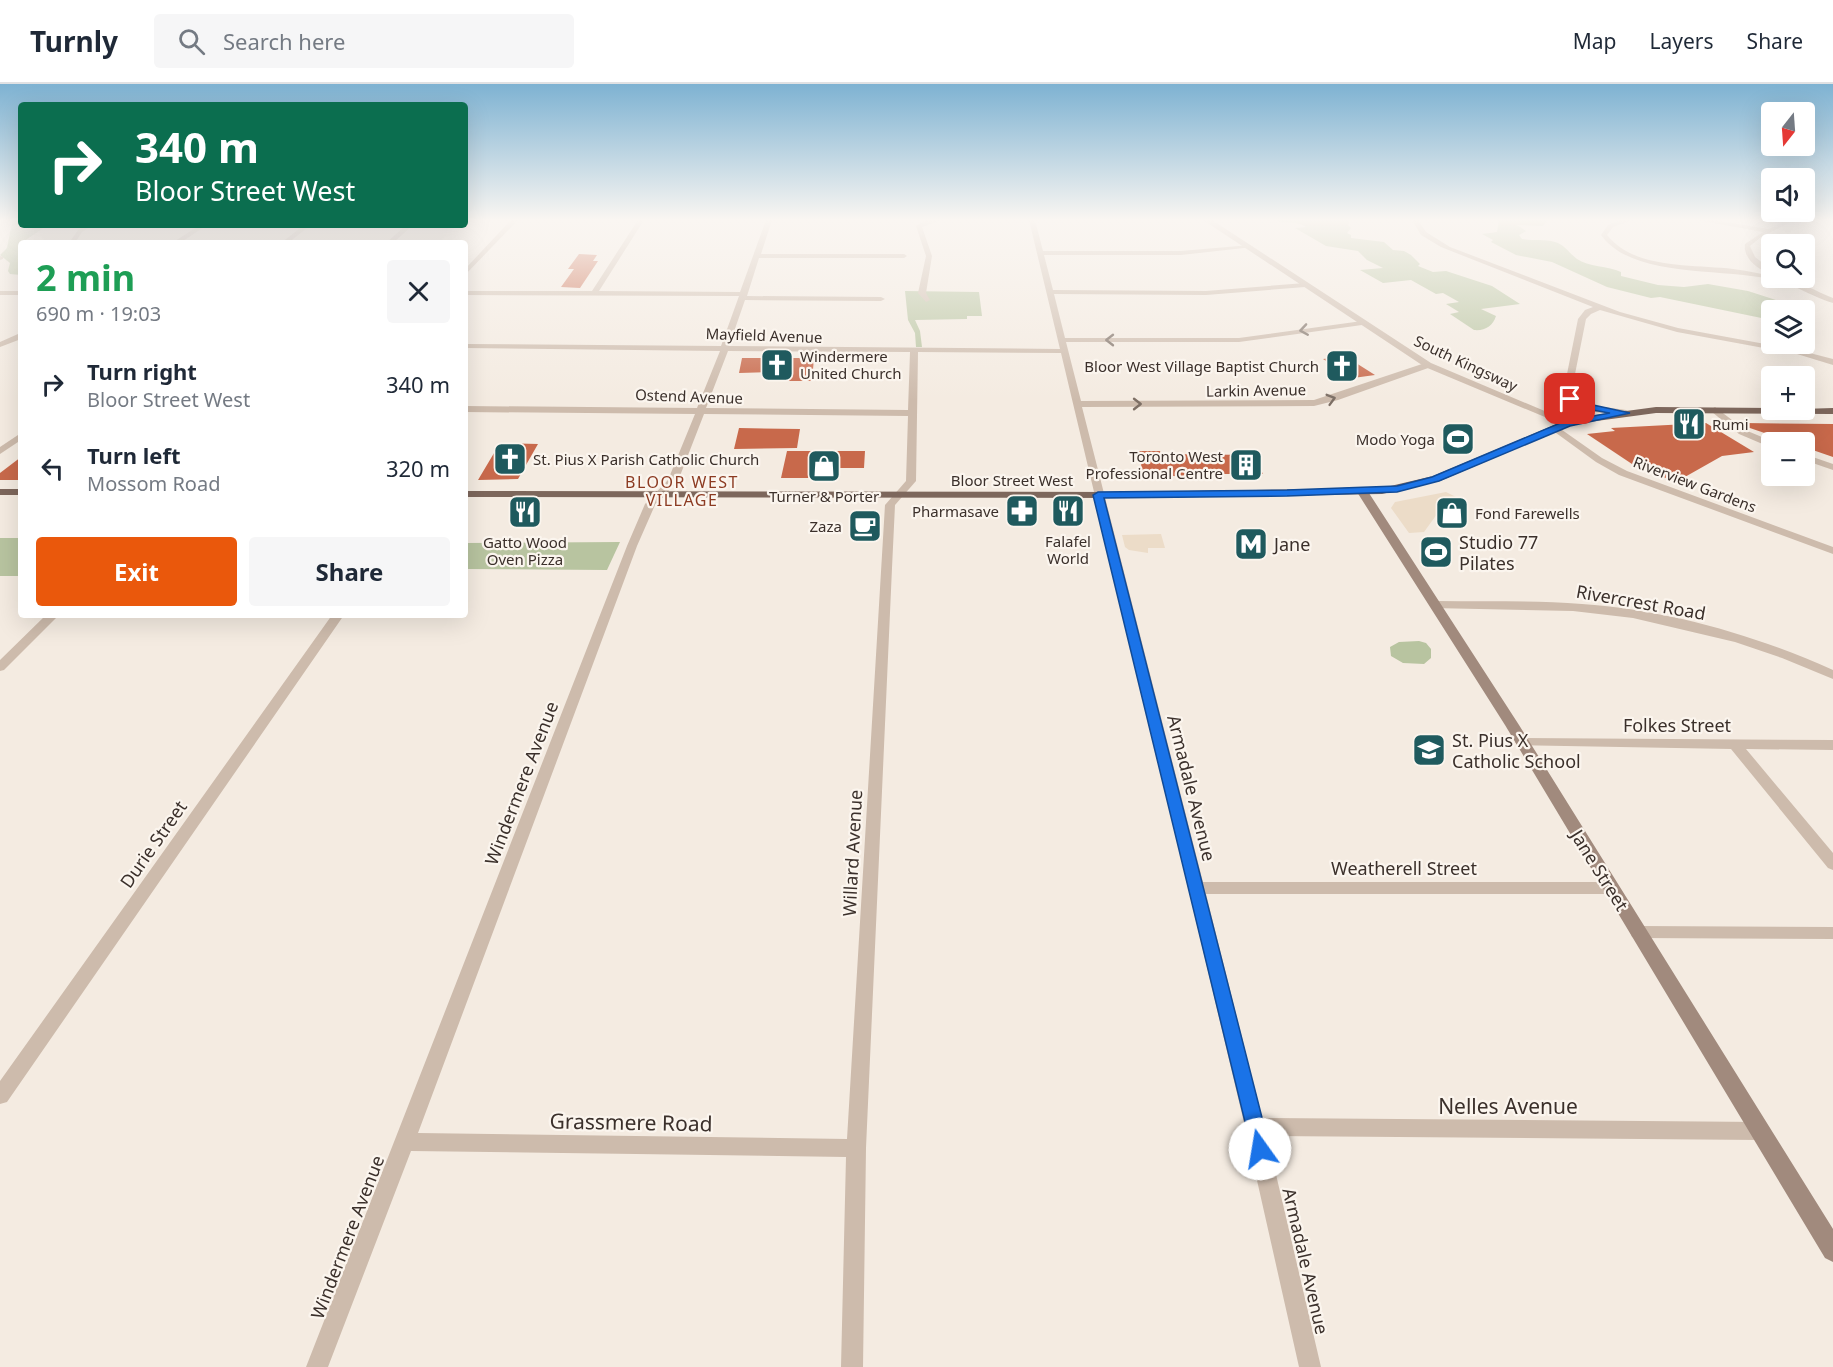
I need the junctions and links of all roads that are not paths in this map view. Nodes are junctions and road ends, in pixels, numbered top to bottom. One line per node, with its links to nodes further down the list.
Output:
1 (603, 280): 13 (street)
2 (748, 280): 14 (street, Windermere Avenue)
3 (924, 280): 16 (street)
4 (1046, 280): 9 (street, Armadale Avenue)
5 (1298, 280): 7 (street, South Kingsway)
6 (1528, 280): 18 (street)
7 (1305, 285): 9 (street); 19 (street, South Kingsway)
8 (1801, 288): 17 (street)
9 (1049, 292): 21 (street, Armadale Avenue)
10 (0, 293): 11 (street)
11 (18, 293)
12 (468, 293): 13 (street)
13 (594, 294): 14 (street)
14 (743, 295): 15 (street); 24 (street, Windermere Avenue)
15 (881, 299)
16 (926, 300)
17 (1833, 302)
18 (1599, 308): 27 (street); 35 (street)
19 (1362, 323): 21 (street, one-way to 21); 28 (street, South Kingsway)
20 (18, 337): 22 (street)
21 (1061, 340): 26 (street, Armadale Avenue)
22 (0, 345)
23 (468, 346): 24 (street, Mayfield Avenue)
24 (725, 346): 25 (street, Mayfield Avenue); 31 (street, Windermere Avenue)
25 (914, 350): 26 (street, Mayfield Avenue); 34 (street, Willard Avenue)
26 (1063, 351): 29 (street, Armadale Avenue)
27 (1833, 363)
28 (1428, 365): 29 (street, Larkin Avenue, one-way to 28); 36 (street, South Kingsway)
29 (1078, 404): 49 (street, Armadale Avenue)
30 (468, 409): 31 (street, Ostend Avenue)
31 (701, 409): 34 (street, Ostend Avenue); 46 (street, Windermere Avenue)
32 (1715, 410): 33 (main road, Bloor Street West); 35 (main road, Bloor Street West); 39 (street)
33 (1833, 411)
34 (912, 413): 48 (street, Willard Avenue)
35 (1626, 413): 36 (main road, Bloor Street West)
36 (1568, 423): 37 (main road, Bloor Street West)
37 (1555, 429): 45 (main road, Bloor Street West); 50 (street, Riverview Gardens)
38 (18, 438): 40 (street)
39 (1761, 440)
40 (0, 452)
41 (1815, 461): 42 (street)
42 (1833, 467)
43 (0, 492): 44 (main road)
44 (18, 492)
45 (1363, 492): 49 (main road, Bloor Street West); 51 (main road, Jane Street)
46 (661, 493): 47 (main road, Bloor Street West); 48 (main road, Bloor Street West); 67 (street, Windermere Avenue)
47 (468, 494)
48 (898, 495): 49 (main road, Bloor Street West); 68 (street, Willard Avenue)
49 (1098, 495): 60 (street, Armadale Avenue)
50 (1833, 551)
51 (1436, 605): 55 (street, Rivercrest Road); 56 (main road, Jane Street)
52 (50, 618): 54 (street)
53 (336, 618): 64 (street, Durie Street)
54 (0, 667)
55 (1833, 675)
56 (1522, 742): 57 (street, Folkes Street); 61 (main road, Jane Street)
57 (1734, 743): 58 (street, Folkes Street); 59 (street)
58 (1833, 745)
59 (1833, 864)
60 (1197, 888): 61 (street, Weatherell Street); 65 (street, Armadale Avenue)
61 (1611, 888): 62 (main road, Jane Street)
62 (1638, 932): 63 (street); 66 (main road, Jane Street)
63 (1833, 933)
64 (0, 1095)
65 (1255, 1127): 66 (street, Nelles Avenue); 72 (street, Armadale Avenue)
66 (1760, 1131): 69 (main road, Jane Street)
67 (405, 1142): 68 (street, Grassmere Road); 70 (street, Windermere Avenue)
68 (856, 1148): 71 (street, Willard Avenue)
69 (1833, 1250)
70 (317, 1367)
71 (852, 1367)
72 (1310, 1367)

